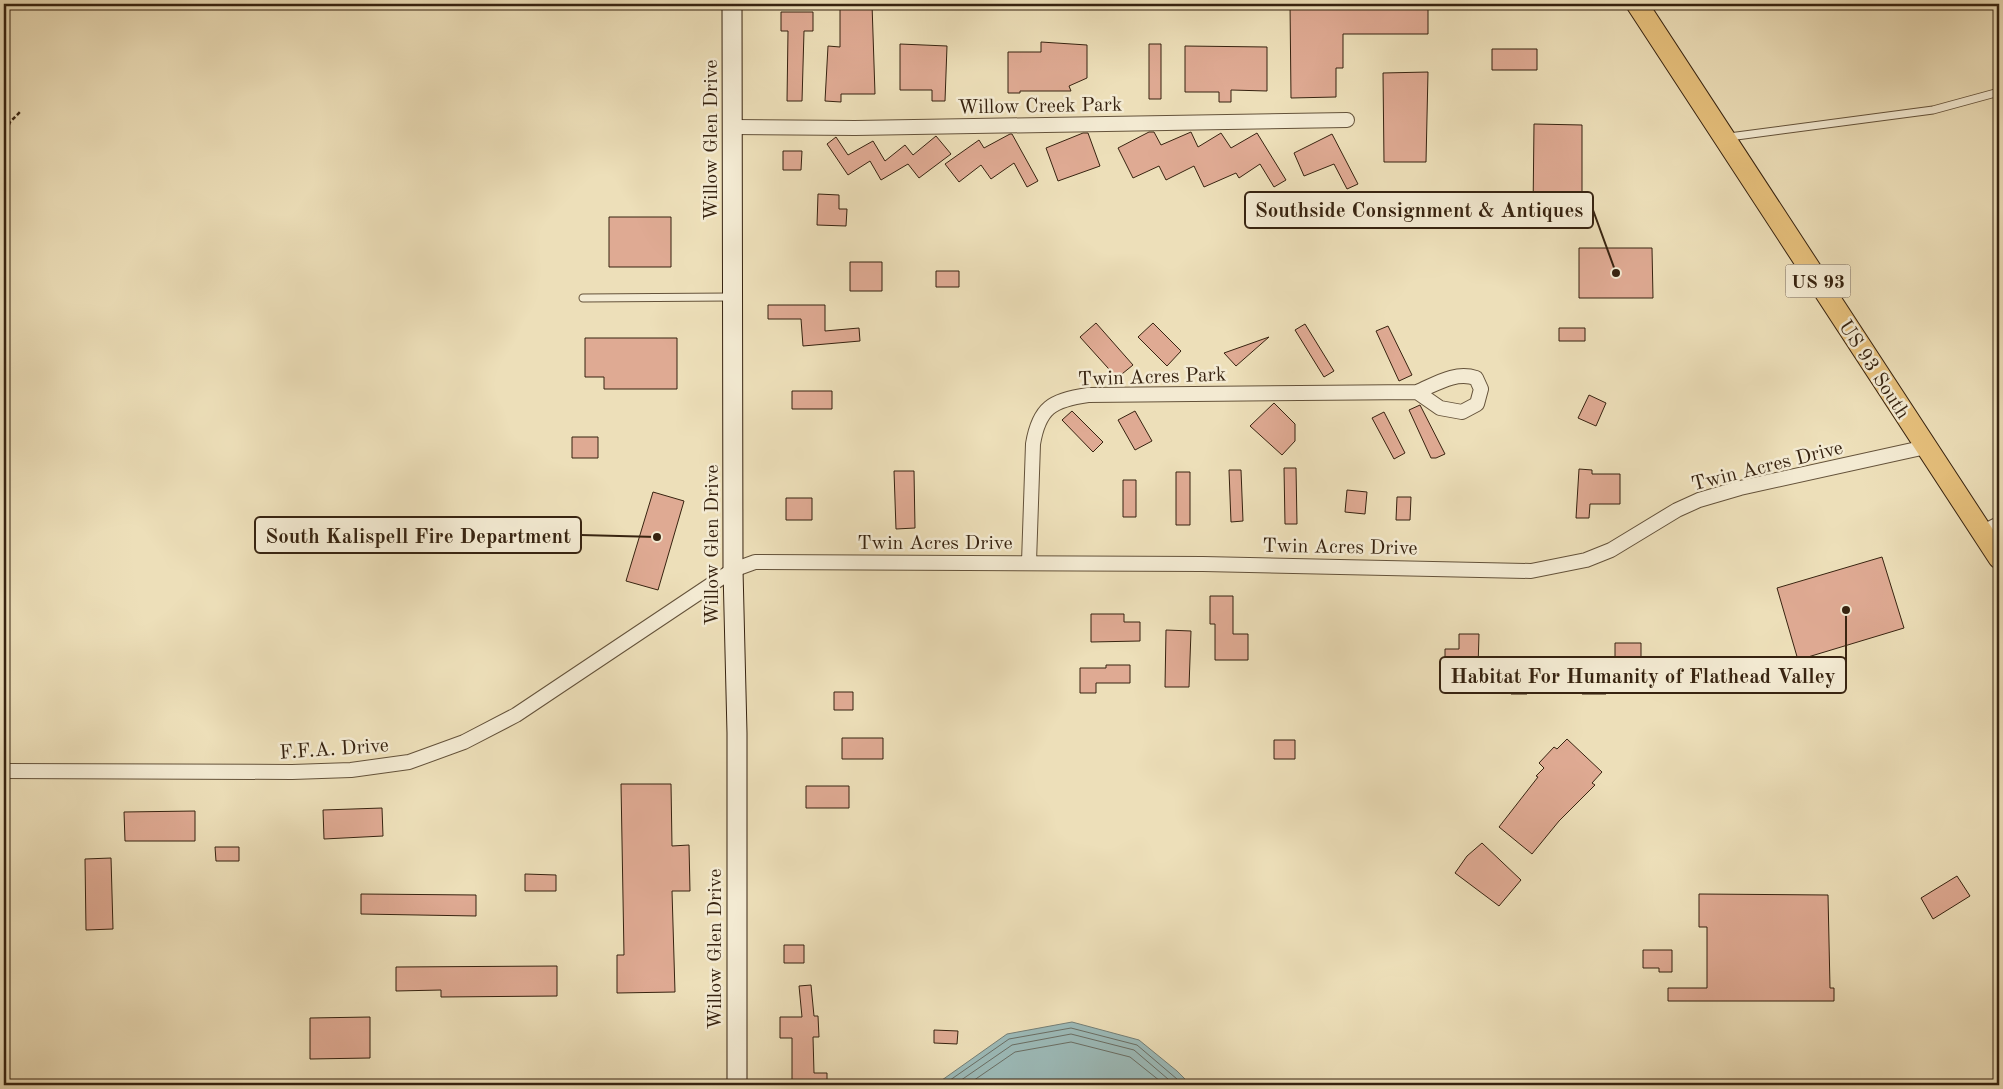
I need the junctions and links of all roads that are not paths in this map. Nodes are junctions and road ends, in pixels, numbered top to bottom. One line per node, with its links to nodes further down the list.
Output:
1 (732, 4): 5 (main road, Willow Glen Drive)
2 (1637, 4): 6 (main road, US 93 South / US 93)
3 (1999, 92): 6 (lane)
4 (1347, 120): 5 (street, Willow Creek Park)
5 (733, 127): 7 (main road, Willow Glen Drive)
6 (1724, 138): 10 (main road, US 93 South / US 93)
7 (733, 296): 8 (lane); 14 (main road, Willow Glen Drive)
8 (583, 298)
9 (1417, 392): 13 (street, Twin Acres Park)
10 (1926, 447): 11 (main road, US 93 South / US 93); 13 (street, Twin Acres Drive)
11 (1991, 528): 12 (main road, US 93 South / US 93)
12 (1999, 558)
13 (1029, 562): 14 (street, Twin Acres Drive)
14 (733, 570): 15 (street, F.F.A. Drive); 16 (main road, Willow Glen Drive)
15 (4, 771)
16 (737, 1085)

